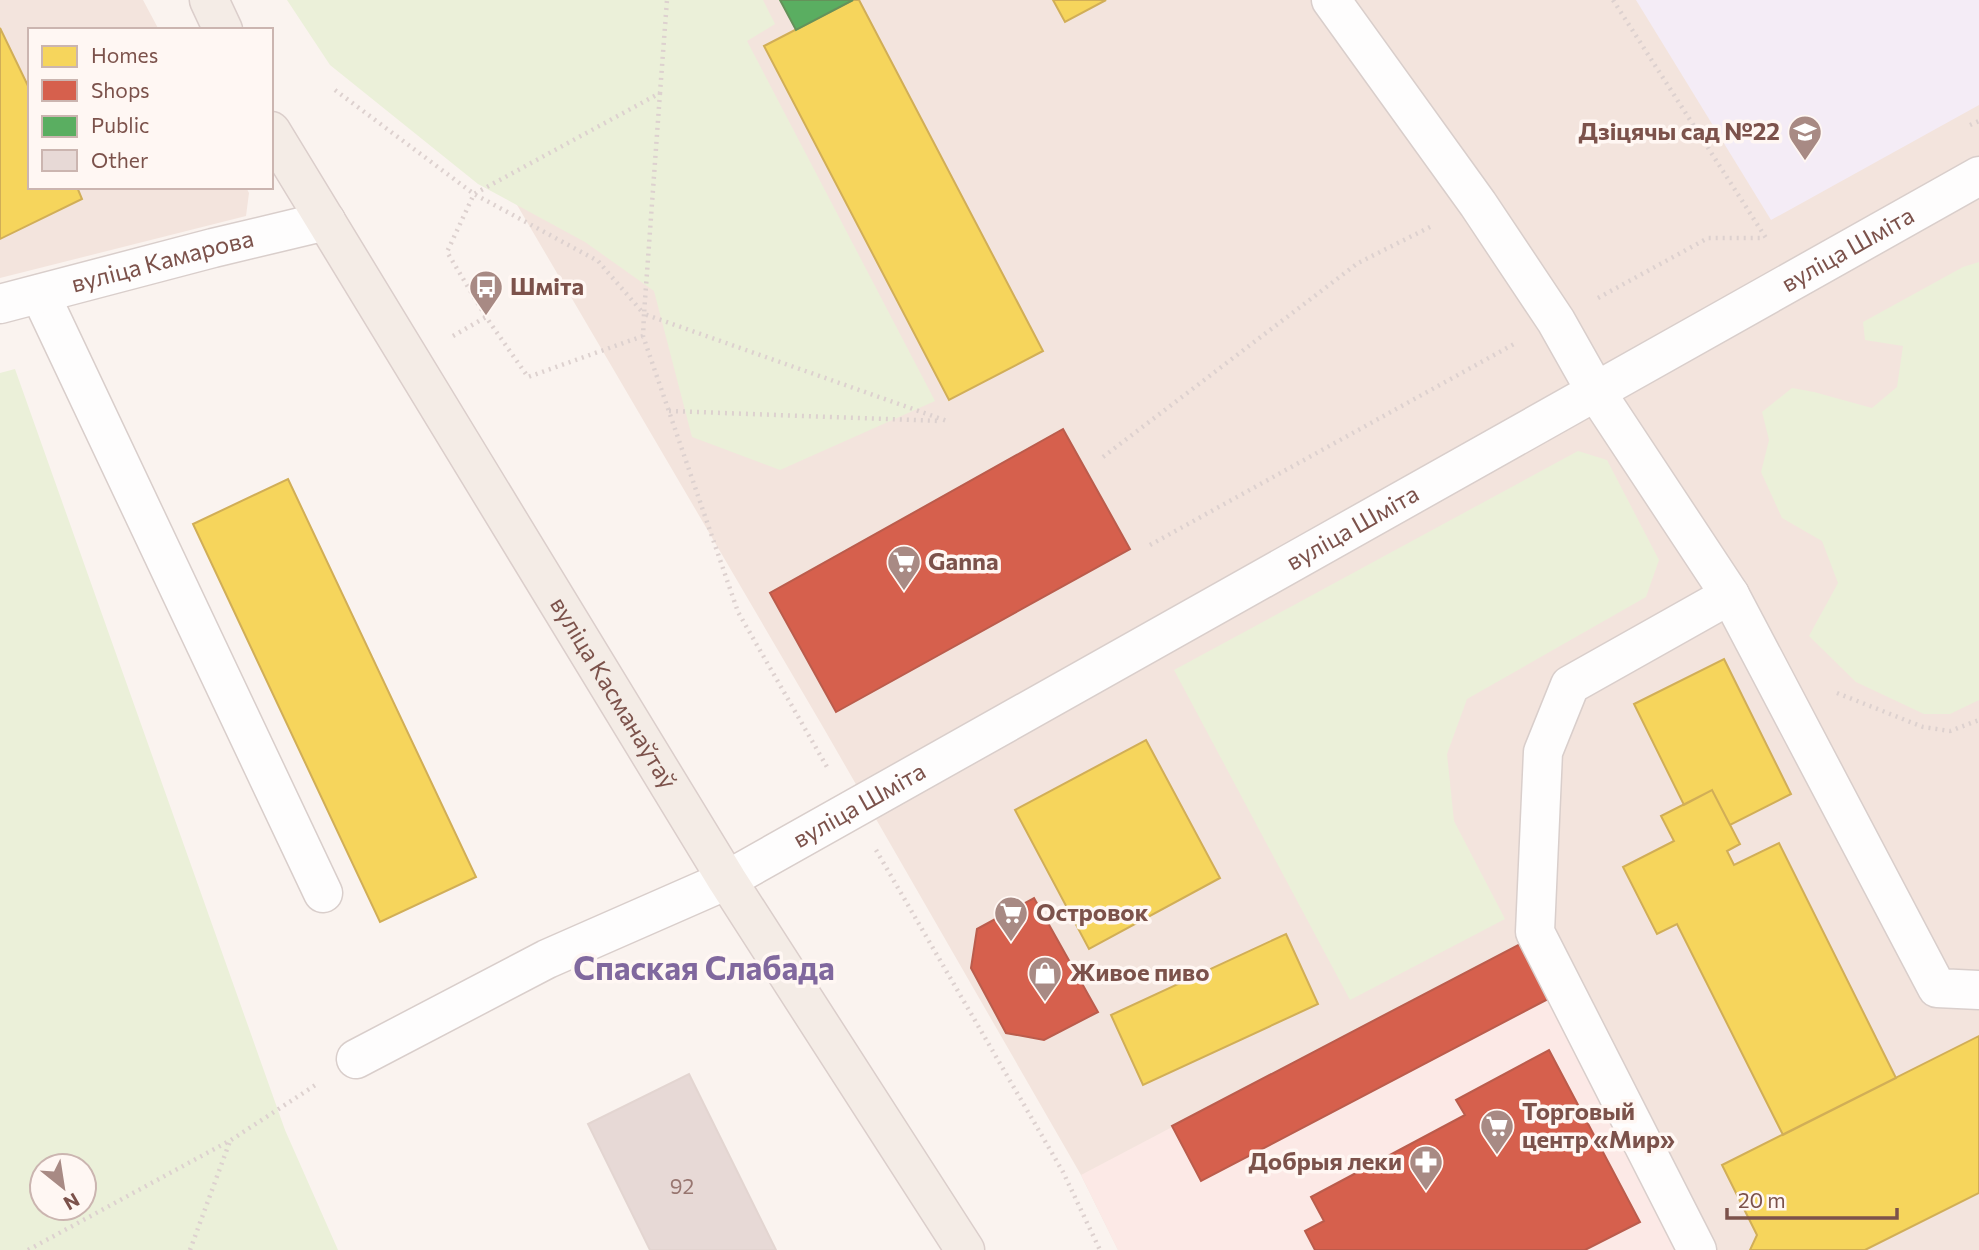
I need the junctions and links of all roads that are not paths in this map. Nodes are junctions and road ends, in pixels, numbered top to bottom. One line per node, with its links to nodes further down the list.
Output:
1 (209, 0): 3 (main road)
2 (1331, 0): 9 (street)
3 (222, 28)
4 (273, 134): 6 (main road, вуліца Касманаўтаў)
5 (1979, 176): 9 (street, вуліца Шміта)
6 (327, 221): 7 (street, вуліца Камарова); 11 (main road, вуліца Касманаўтаў)
7 (40, 294): 8 (street, вуліца Камарова); 12 (street)
8 (0, 304)
9 (1596, 392): 10 (street); 11 (street, вуліца Шміта)
10 (1730, 595): 13 (street); 16 (street)
11 (727, 880): 14 (street, вуліца Шміта); 15 (main road, вуліца Касманаўтаў)
12 (323, 893)
13 (1979, 990)
14 (356, 1059)
15 (965, 1250)
16 (1697, 1250)

